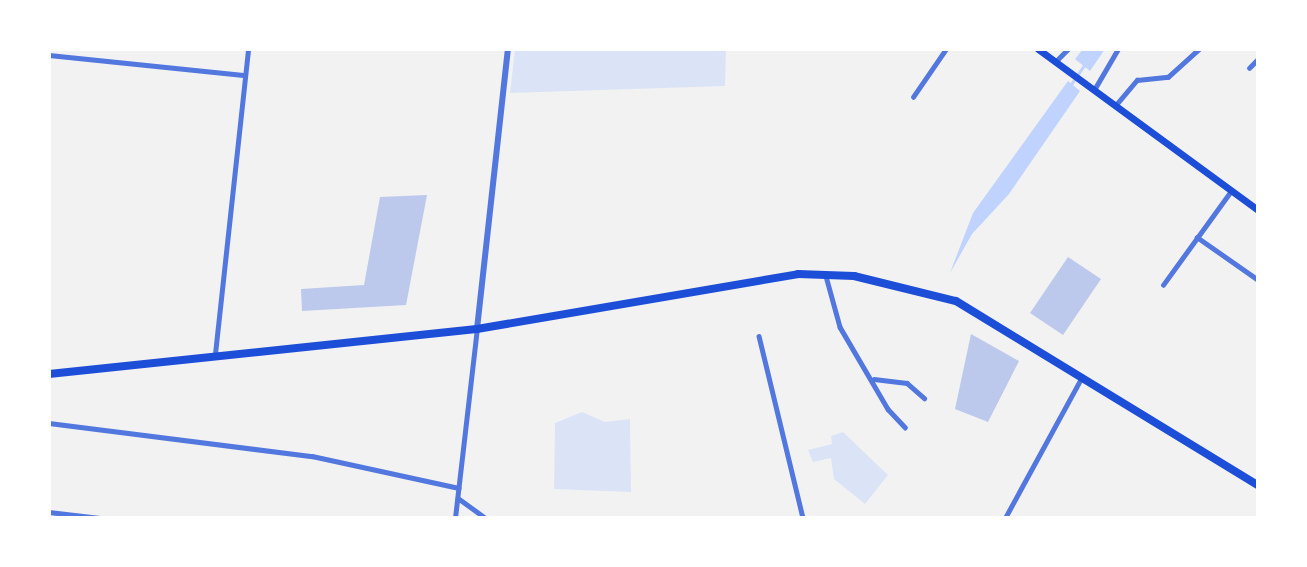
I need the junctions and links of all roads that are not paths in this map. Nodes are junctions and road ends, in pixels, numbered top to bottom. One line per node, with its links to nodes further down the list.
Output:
1 (248, 49): 12 (street)
2 (508, 49): 22 (street)
3 (946, 49): 14 (street)
4 (1038, 49): 10 (main road)
5 (1068, 49): 10 (street)
6 (1118, 49): 13 (street)
7 (1199, 49): 15 (street)
8 (49, 55): 12 (street)
9 (1258, 59): 11 (street)
10 (1055, 62): 13 (main road)
11 (1250, 68)
12 (243, 75): 24 (street)
13 (1092, 90): 15 (main road)
14 (914, 97)
15 (1114, 106): 16 (main road)
16 (1231, 191): 17 (main road); 18 (street)
17 (1258, 210)
18 (1197, 237): 20 (street); 21 (street)
19 (826, 275): 22 (main road); 26 (main road); 27 (street)
20 (1257, 279)
21 (1163, 285)
22 (477, 329): 24 (main road); 32 (street)
23 (759, 337): 38 (street)
24 (215, 354): 25 (main road)
25 (49, 374)
26 (1082, 376): 31 (main road); 39 (street)
27 (873, 379): 28 (street); 30 (street)
28 (924, 398)
29 (49, 423): 32 (street)
30 (905, 427)
31 (1258, 485)
32 (459, 488): 33 (street)
33 (458, 498): 36 (street); 37 (street)
34 (49, 512): 35 (street)
35 (100, 518)
36 (455, 518)
37 (486, 518)
38 (803, 518)
39 (1005, 518)

